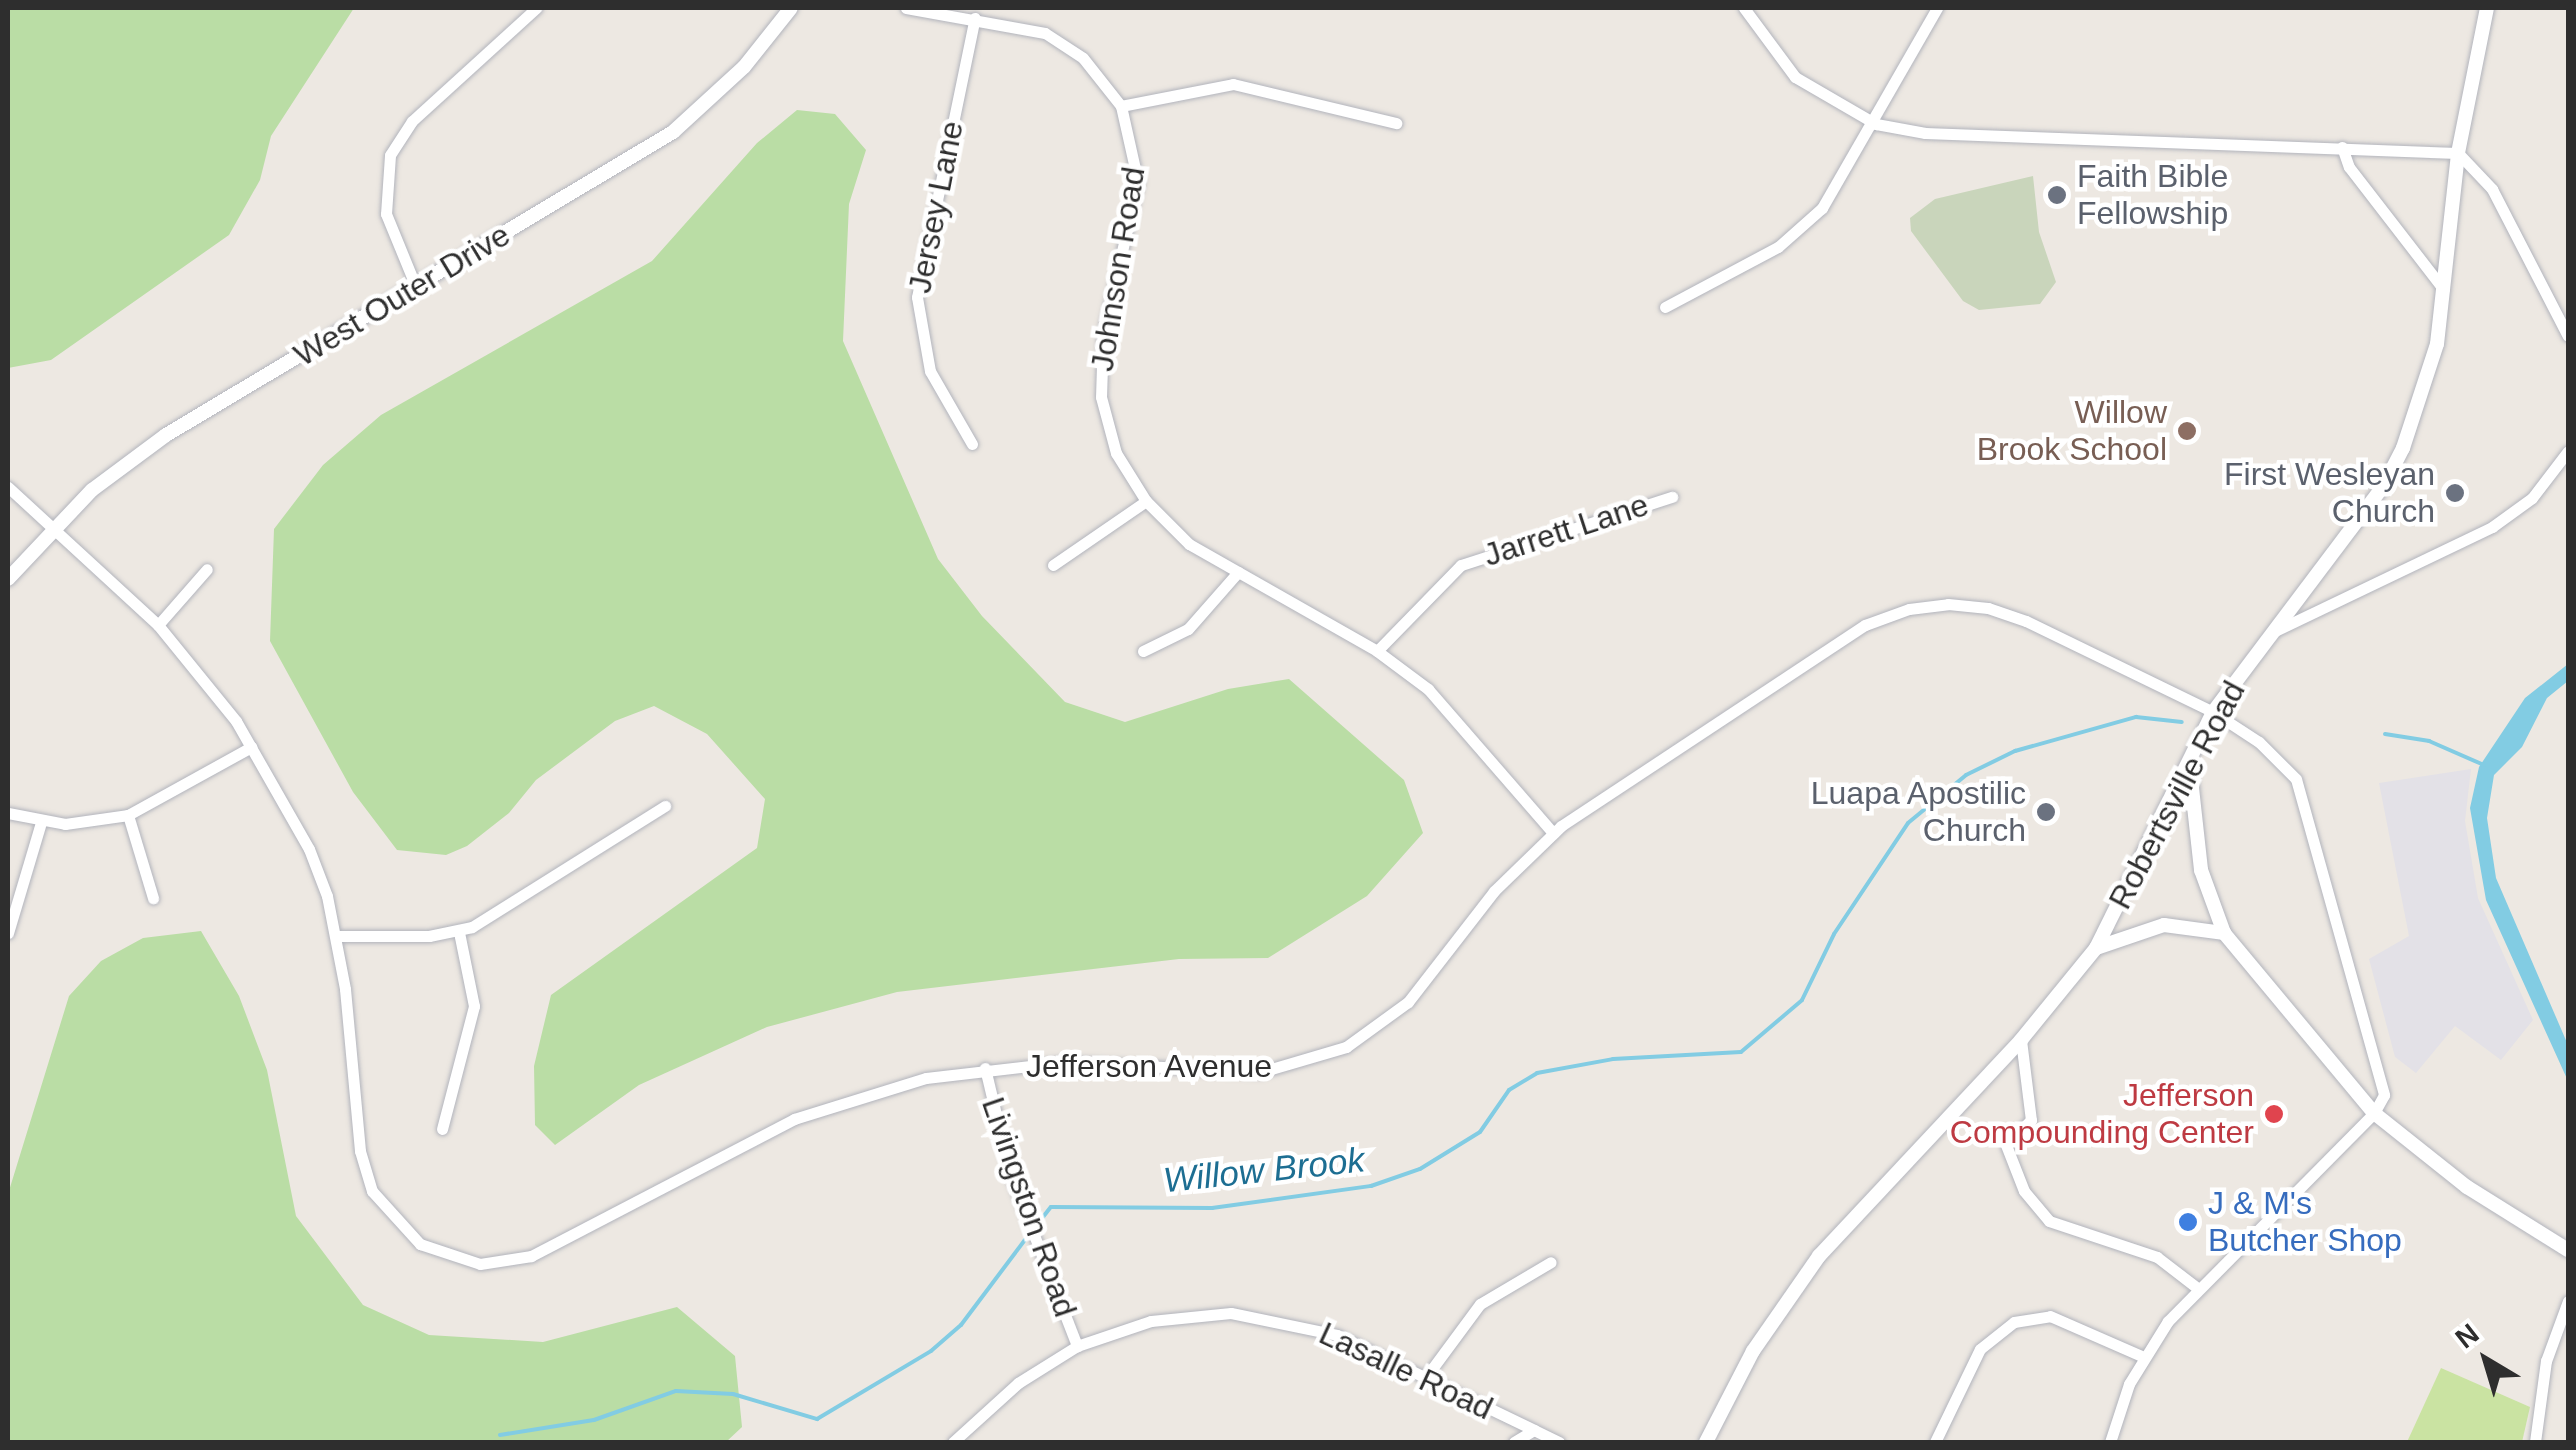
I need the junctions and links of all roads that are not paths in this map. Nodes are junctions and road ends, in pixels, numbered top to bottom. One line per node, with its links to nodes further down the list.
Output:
1 (536, 8): 13 (street)
2 (792, 8): 13 (street, West Outer Drive)
3 (906, 8): 7 (street, Johnson Road)
4 (1744, 8): 10 (street)
5 (1937, 8): 10 (street)
6 (2487, 8): 12 (street, Robertsville Road)
7 (975, 18): 8 (street, Johnson Road); 17 (street, Jersey Lane)
8 (1121, 106): 9 (street); 21 (street, Johnson Road)
9 (1396, 122)
10 (1876, 124): 11 (street); 15 (street)
11 (2342, 147): 12 (street); 14 (street)
12 (2458, 153): 14 (street, Robertsville Road); 16 (street)
13 (416, 287): 22 (street, West Outer Drive)
14 (2444, 290): 28 (street, Robertsville Road)
15 (1665, 307)
16 (2568, 336)
17 (972, 444)
18 (2568, 451): 28 (street)
19 (8, 487): 22 (street, Jefferson Avenue)
20 (1672, 496): 29 (street, Jarrett Lane)
21 (1146, 501): 23 (street); 25 (street, Johnson Road)
22 (55, 525): 26 (street, West Outer Drive); 27 (street, Jefferson Avenue)
23 (1054, 565)
24 (207, 568): 27 (street)
25 (1238, 572): 29 (street, Johnson Road); 30 (street)
26 (8, 579)
27 (158, 624): 32 (street, Jefferson Avenue)
28 (2269, 634): 31 (street, Robertsville Road)
29 (1378, 651): 38 (street, Johnson Road)
30 (1143, 652)
31 (2213, 712): 33 (street, Robertsville Road); 38 (street, Jefferson Avenue); 47 (street, Jefferson Avenue)
32 (251, 747): 36 (street); 43 (street, Jefferson Avenue)
33 (2190, 764): 42 (street); 44 (street, Robertsville Road)
34 (664, 806): 40 (street)
35 (8, 813): 37 (street)
36 (128, 816): 37 (street); 39 (street)
37 (41, 822): 41 (street)
38 (1552, 833): 46 (street, Jefferson Avenue)
39 (153, 898)
40 (459, 932): 43 (street); 48 (street)
41 (8, 933)
42 (2224, 933): 44 (street); 47 (street)
43 (337, 936): 46 (street, Jefferson Avenue)
44 (2096, 948): 45 (street, Robertsville Road)
45 (2021, 1040): 51 (street); 60 (street, Robertsville Road)
46 (984, 1068): 53 (street, Livingston Road)
47 (2374, 1113): 49 (street); 51 (street)
48 (442, 1129)
49 (2568, 1250)
50 (1552, 1262): 55 (street)
51 (2196, 1287): 54 (street)
52 (2568, 1301): 63 (street)
53 (1077, 1346): 55 (street, Lasalle Road); 57 (street, Lasalle Road)
54 (2144, 1357): 61 (street); 62 (street)
55 (1426, 1377): 56 (street, Lasalle Road)
56 (1534, 1430): 58 (street); 59 (street, Lasalle Road)
57 (953, 1442)
58 (1514, 1442)
59 (1559, 1442)
60 (1706, 1442)
61 (1935, 1442)
62 (2110, 1442)
63 (2534, 1442)

